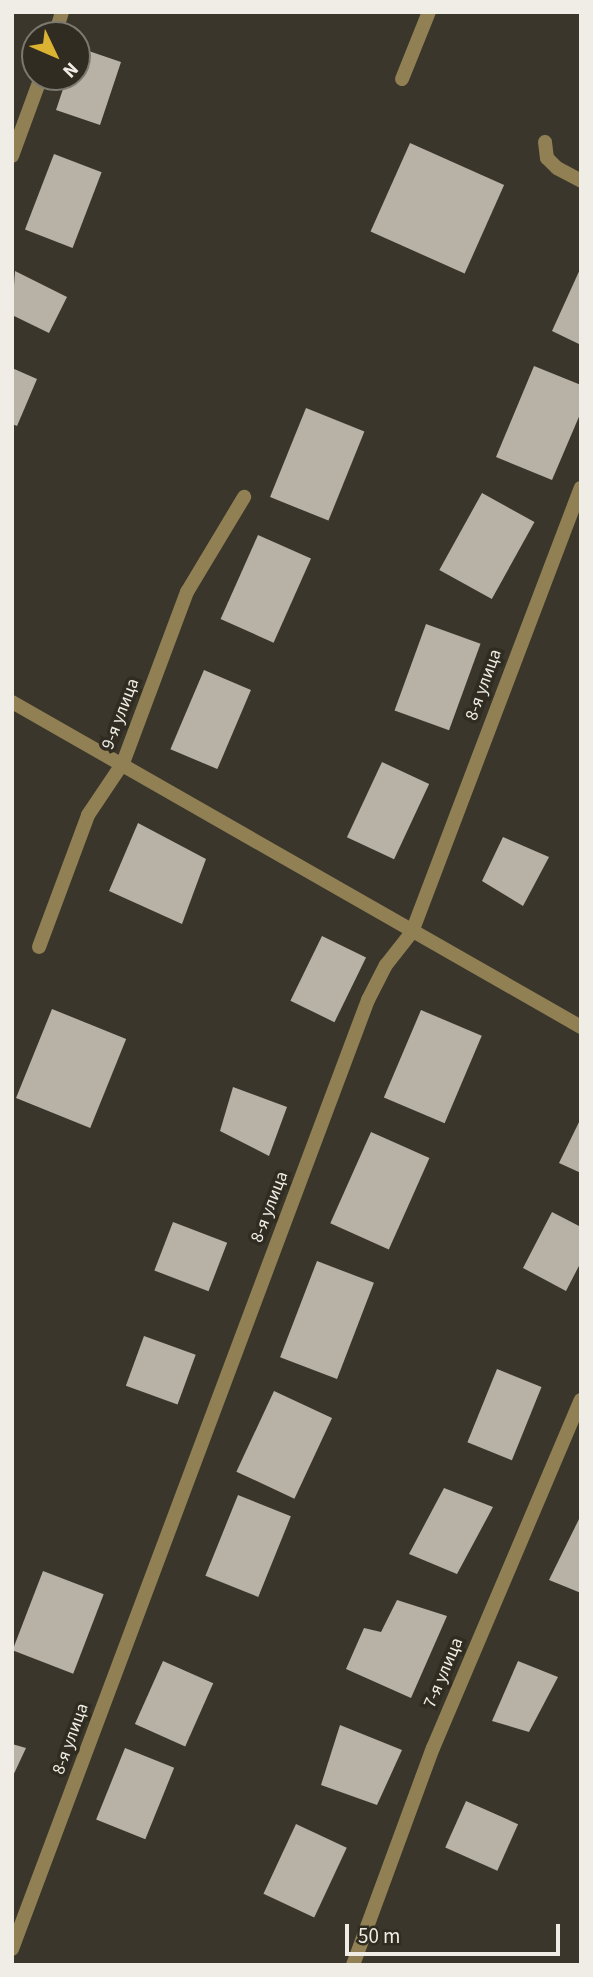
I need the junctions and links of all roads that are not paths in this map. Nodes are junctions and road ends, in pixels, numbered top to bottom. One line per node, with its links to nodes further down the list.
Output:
1 (429, 12): 2 (street)
2 (402, 79)
3 (36, 91): 5 (street)
4 (545, 142): 6 (street)
5 (12, 156)
6 (581, 181)
7 (581, 488): 11 (street, 8-я улица)
8 (244, 497): 10 (street, 9-я улица)
9 (12, 702): 10 (street)
10 (123, 763): 11 (street); 12 (street, 9-я улица)
11 (412, 932): 13 (street); 15 (street, 8-я улица)
12 (39, 947)
13 (581, 1027)
14 (581, 1400): 16 (street, 7-я улица)
15 (12, 1949)
16 (353, 1965)

